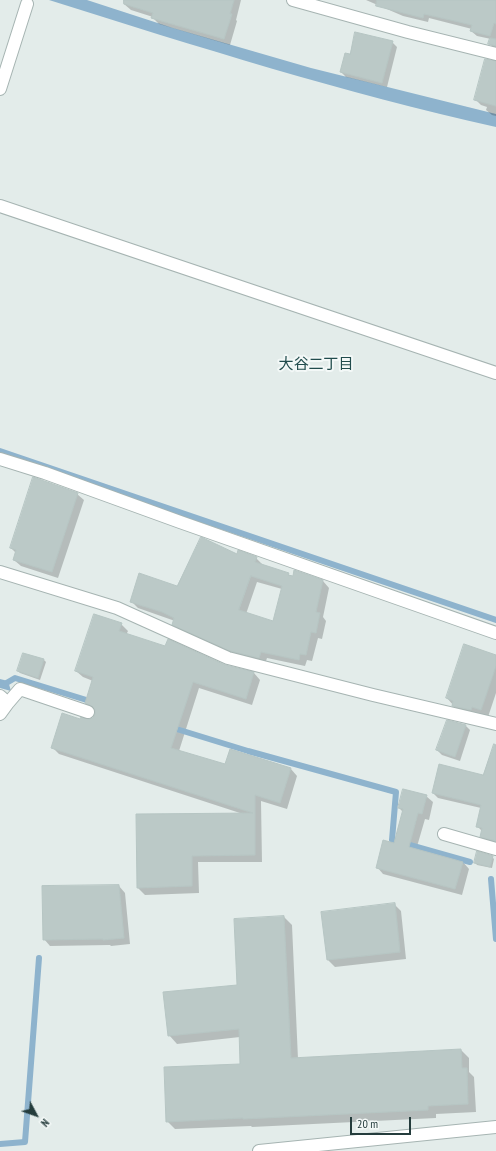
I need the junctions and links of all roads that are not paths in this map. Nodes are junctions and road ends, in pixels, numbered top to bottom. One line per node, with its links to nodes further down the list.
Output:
1 (293, 0): 3 (street)
2 (27, 4): 4 (street)
3 (496, 54)
4 (0, 89)
5 (0, 206): 6 (street)
6 (496, 373)
7 (0, 459): 9 (street)
8 (0, 572): 13 (street)
9 (496, 633)
10 (4, 700): 11 (street); 12 (street)
11 (88, 712)
12 (0, 714)
13 (496, 724)
14 (444, 834): 15 (street)
15 (496, 849)
16 (496, 1127): 17 (street)
17 (259, 1151)

